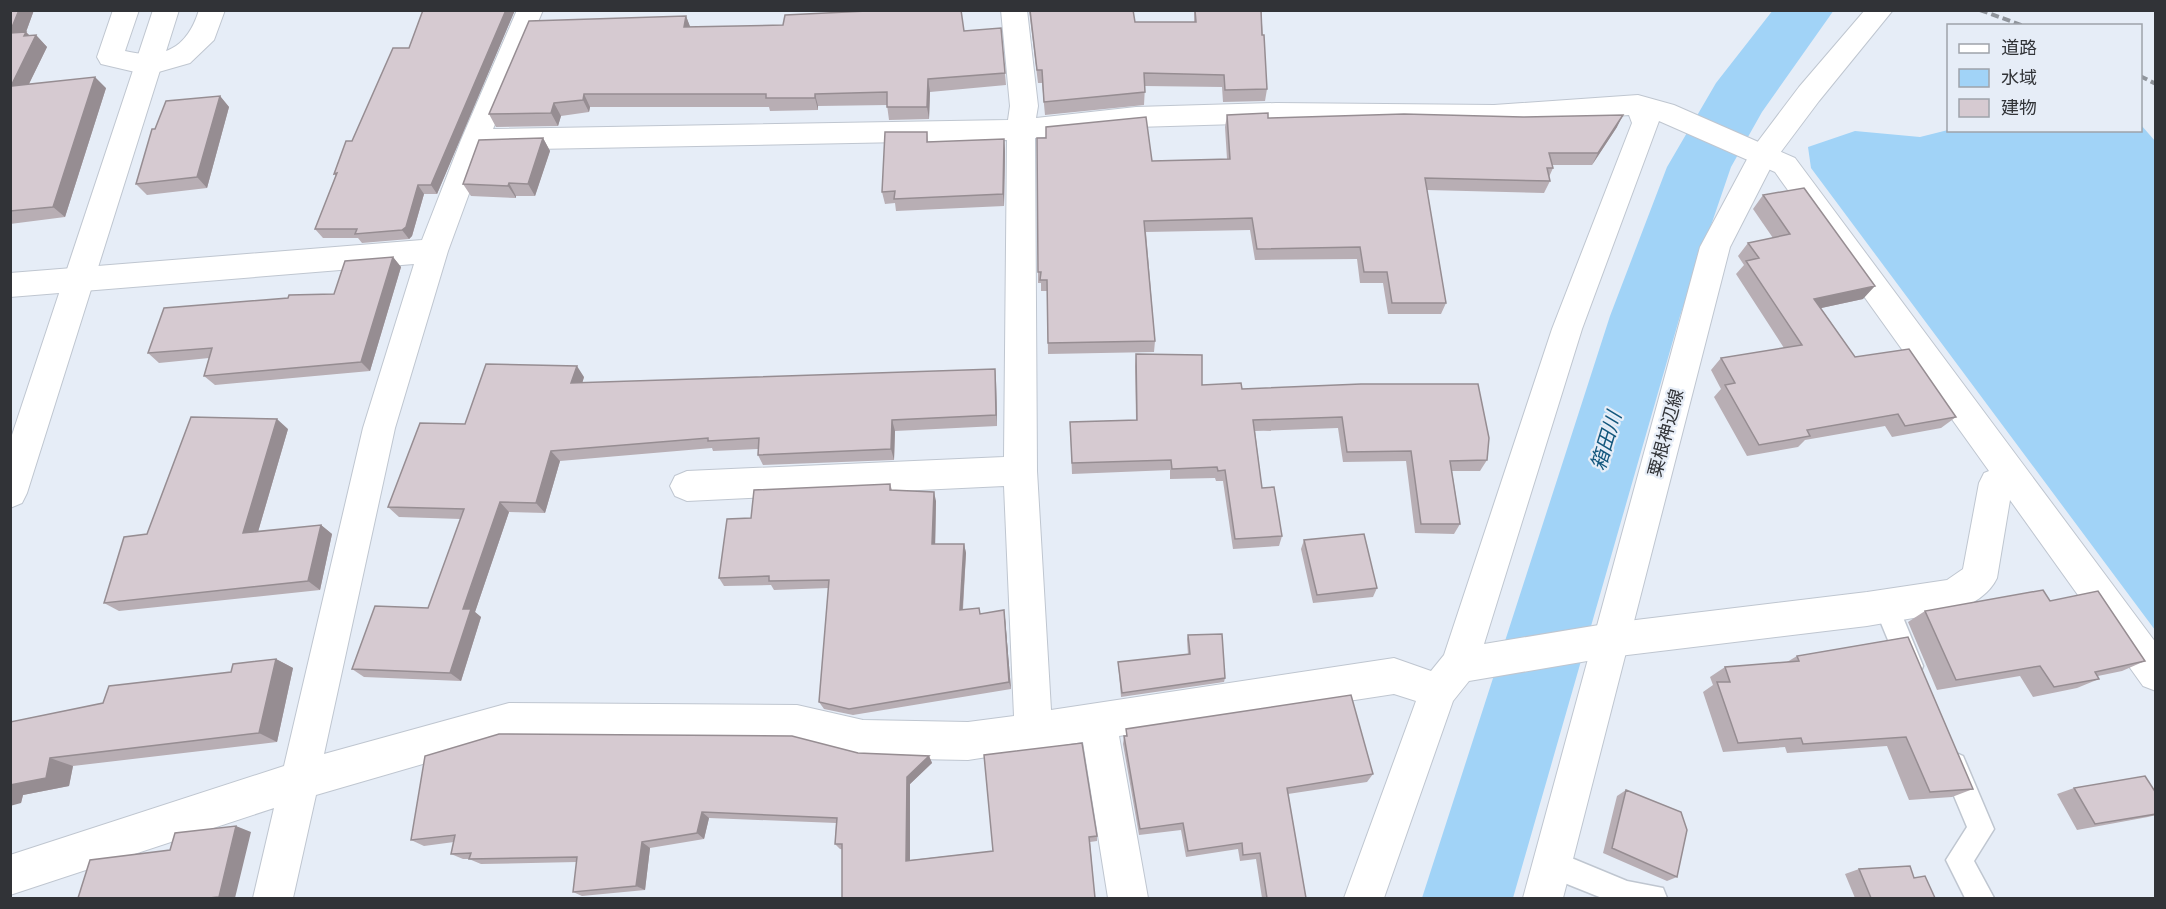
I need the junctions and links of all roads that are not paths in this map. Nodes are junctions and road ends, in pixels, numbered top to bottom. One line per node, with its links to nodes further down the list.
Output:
1 (126, 10): 7 (street)
2 (212, 10): 7 (street)
3 (530, 10): 10 (street)
4 (1014, 10): 9 (street)
5 (1880, 10): 11 (street, 粟根神辺線)
6 (162, 22): 7 (street)
7 (148, 66): 13 (street)
8 (1651, 108): 9 (street); 11 (street); 22 (street)
9 (1022, 130): 10 (street); 15 (street)
10 (475, 140): 12 (street)
11 (1759, 153): 16 (street); 20 (street, 粟根神辺線)
12 (433, 252): 13 (street); 27 (street)
13 (79, 280): 14 (street); 18 (street)
14 (10, 285)
15 (1020, 471): 17 (street); 25 (street)
16 (2012, 476): 19 (street); 21 (street)
17 (687, 486)
18 (10, 492)
19 (1886, 606): 20 (street); 23 (lane)
20 (1611, 640): 22 (street); 28 (street, 粟根神辺線)
21 (2156, 674)
22 (1448, 678): 24 (street); 32 (street)
23 (1922, 690)
24 (1098, 721): 25 (street); 31 (street)
25 (1033, 731): 27 (street)
26 (1945, 744): 35 (lane)
27 (300, 780): 29 (street); 30 (street)
28 (1552, 864): 33 (street, 粟根神辺線); 34 (lane)
29 (10, 875)
30 (273, 898)
31 (1128, 898)
32 (1364, 898)
33 (1543, 898)
34 (1653, 898)
35 (1980, 898)

